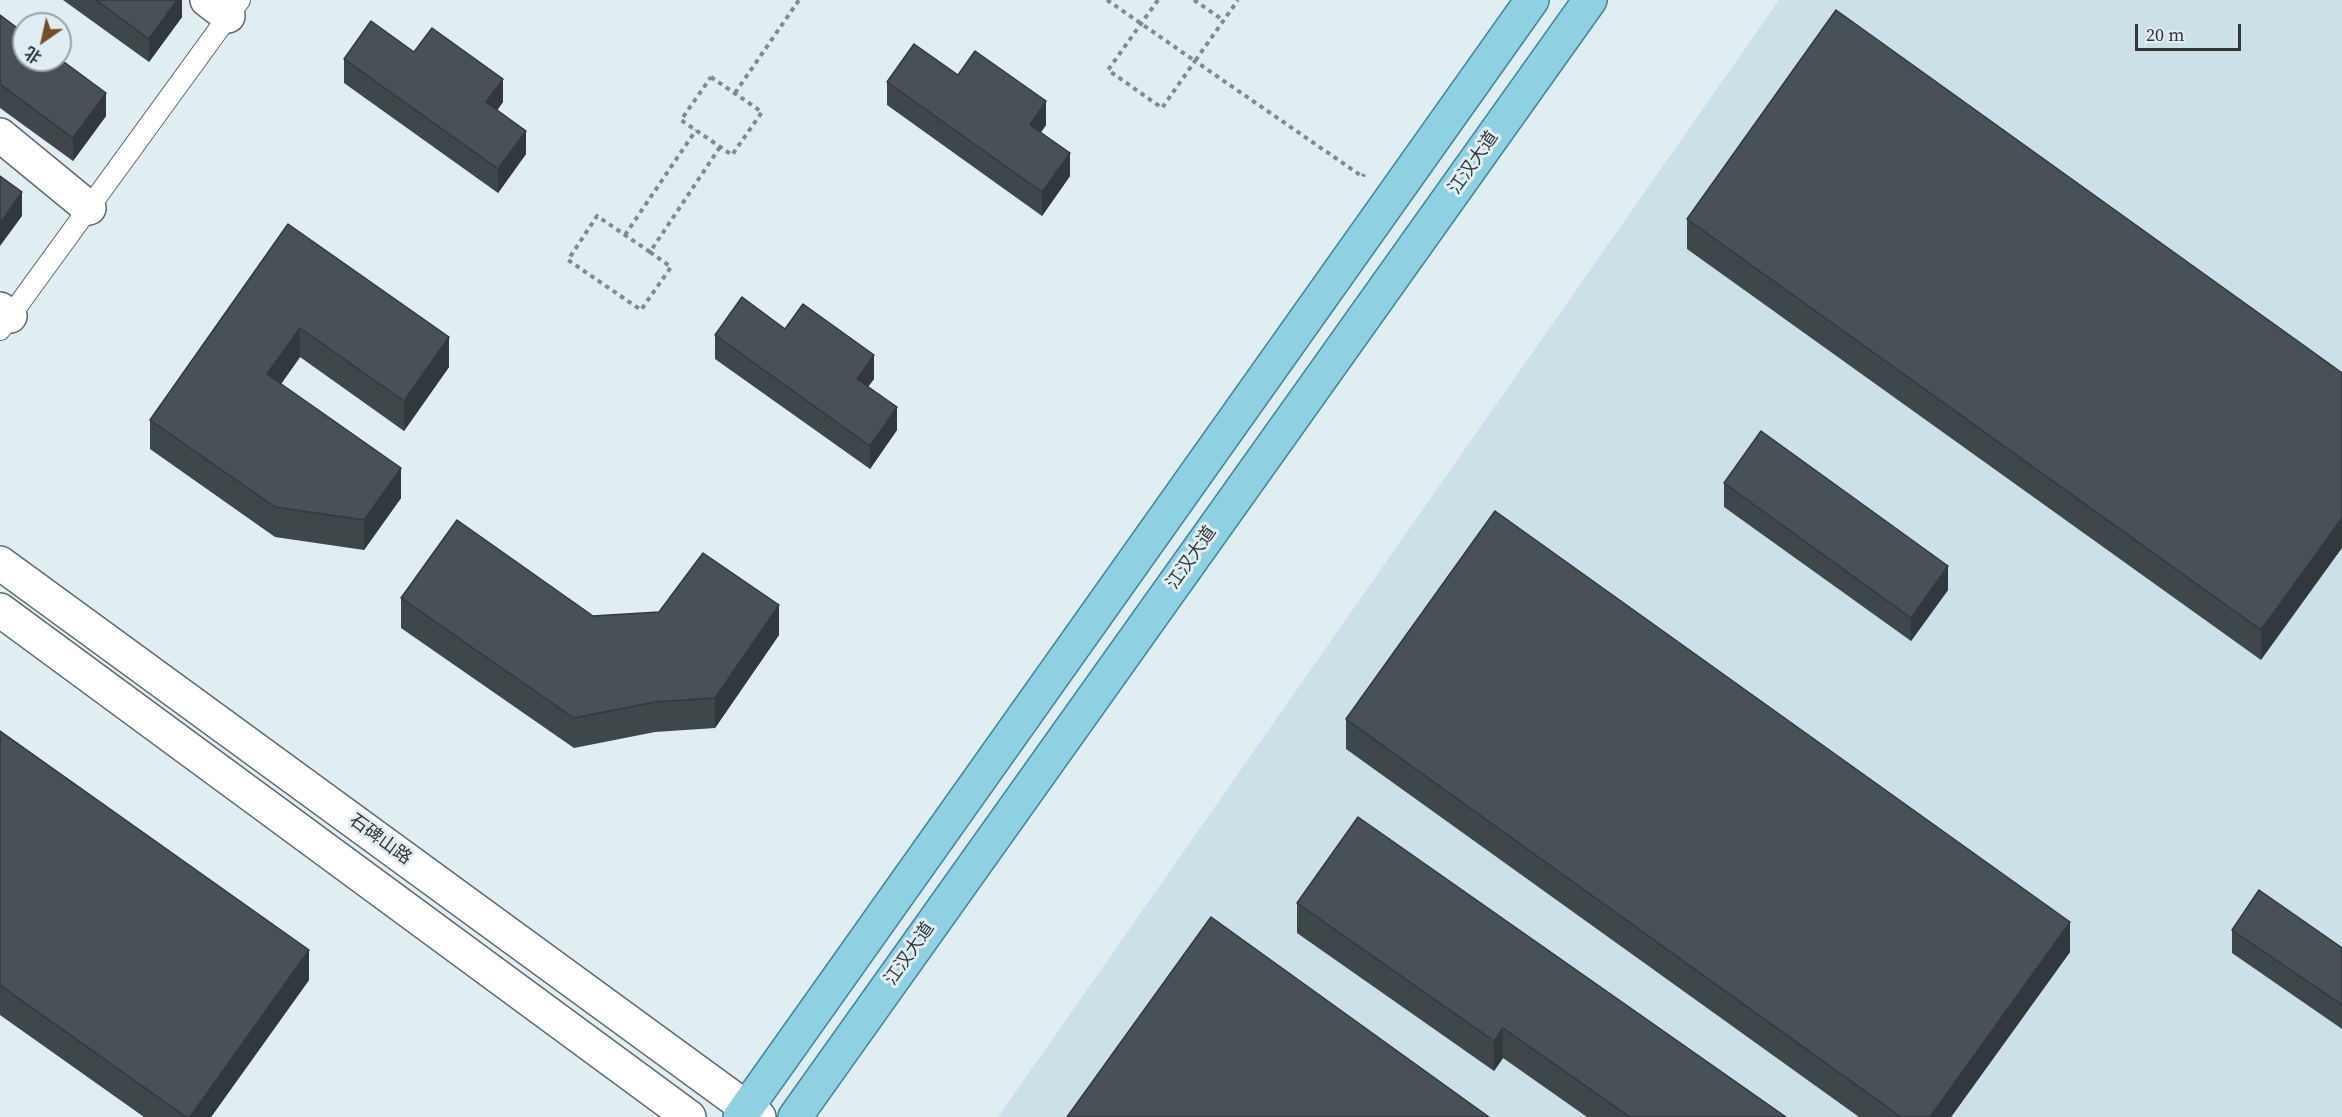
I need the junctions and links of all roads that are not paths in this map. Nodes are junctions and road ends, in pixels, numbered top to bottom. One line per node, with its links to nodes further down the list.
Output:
1 (1532, 0): 9 (main road)
2 (1590, 0): 11 (main road, 江汉大道)
3 (225, 5): 5 (lane)
4 (0, 135): 5 (street)
5 (89, 208): 6 (lane)
6 (3, 319)
7 (0, 563): 9 (street, 石碑山路)
8 (0, 610): 10 (street)
9 (748, 1114)
10 (689, 1117)
11 (795, 1117)

